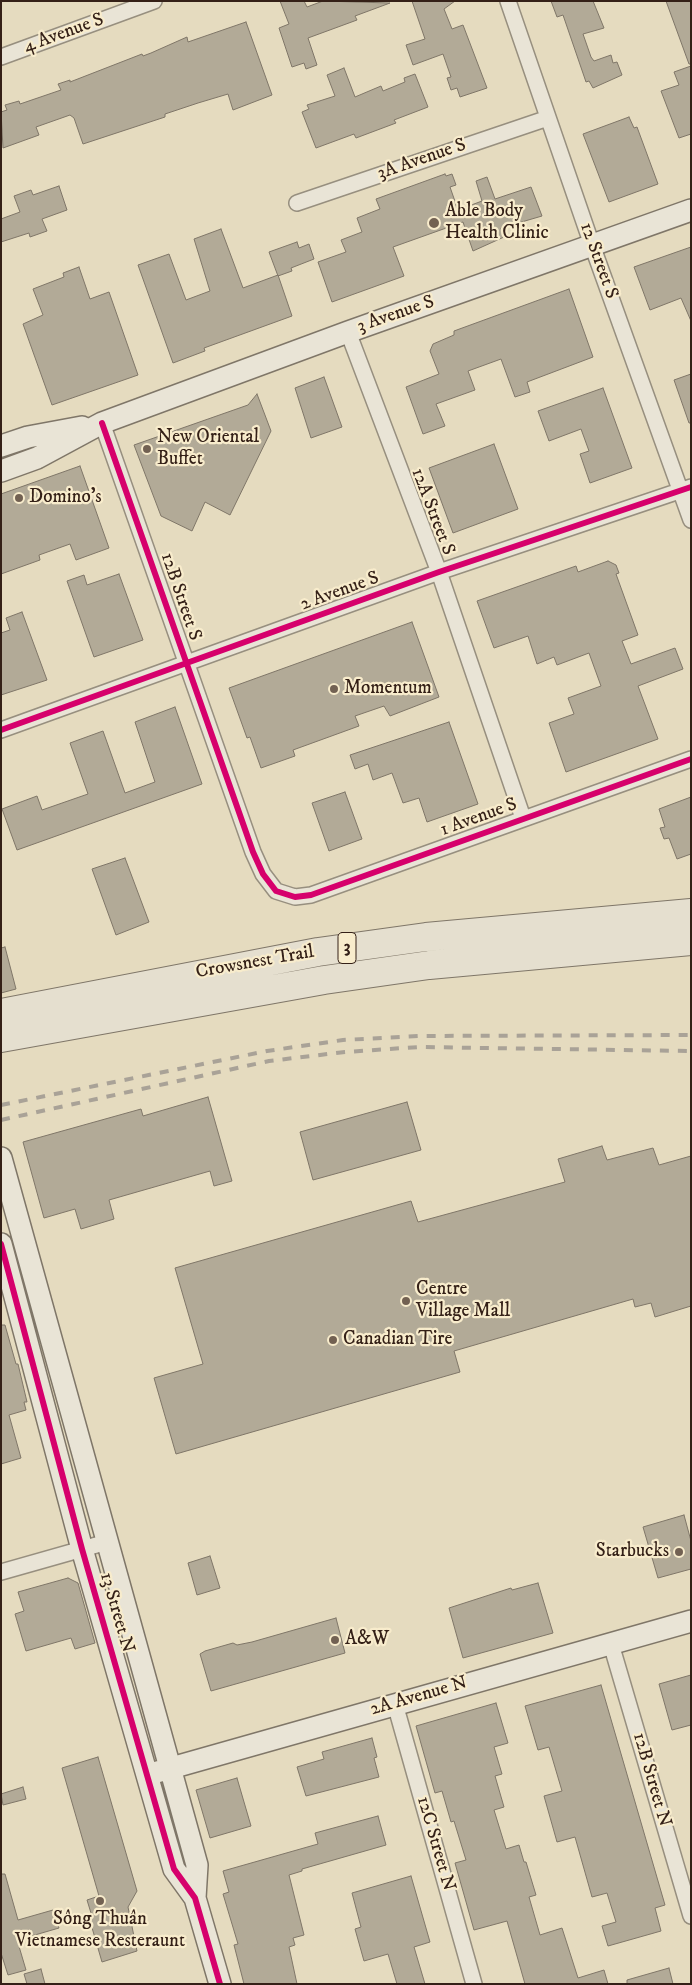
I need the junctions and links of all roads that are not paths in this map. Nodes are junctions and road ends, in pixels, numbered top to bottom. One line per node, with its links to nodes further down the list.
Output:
1 (154, 1): 3 (street, 4 Avenue S)
2 (508, 1): 5 (street, 12 Street S)
3 (119, 7): 4 (street, 4 Avenue S)
4 (1, 57)
5 (548, 118): 6 (street, 3A Avenue S); 8 (street, 12 Street S)
6 (297, 202)
7 (691, 210): 8 (street, 3 Avenue S)
8 (592, 245): 9 (street, 3 Avenue S); 13 (street, 12 Street S)
9 (348, 332): 10 (street, 3 Avenue S); 15 (street, 12A Street S)
10 (102, 423): 11 (street, 3 Avenue S); 12 (street, 3 Avenue S); 16 (street, 12B Street S)
11 (1, 446)
12 (1, 472)
13 (685, 489): 14 (street, 12 Street S); 15 (street, 2 Avenue S)
14 (691, 520)
15 (438, 572): 16 (street, 2 Avenue S); 19 (street, 12A Street S)
16 (187, 663): 17 (street, 2 Avenue S); 20 (street, 12B Street S)
17 (1, 730)
18 (691, 759): 19 (street, 1 Avenue S)
19 (523, 818): 20 (street, 1 Avenue S)
20 (276, 891)
21 (691, 912): 23 (highway, Crowsnest Trail / 3)
22 (691, 940): 23 (highway, Crowsnest Trail / 3)
23 (7, 1024)
24 (1, 1158): 26 (street, 13 Street N)
25 (1, 1244): 27 (street, 13 Street N)
26 (108, 1542): 27 (street); 32 (street, 13 Street N)
27 (82, 1549): 28 (street); 33 (street, 13 Street N)
28 (1, 1572)
29 (691, 1621): 30 (street, 2A Avenue N)
30 (612, 1644): 31 (street, 2A Avenue N); 35 (street, 12B Street N)
31 (395, 1704): 32 (street, 2A Avenue N); 37 (street, 12C Street N)
32 (170, 1768): 33 (street, 2A Avenue N); 34 (street, 13 Street N)
33 (147, 1775): 34 (street, 13 Street N)
34 (195, 1898): 36 (street, 13 Street N)
35 (691, 1916)
36 (220, 1984)
37 (474, 1984)

